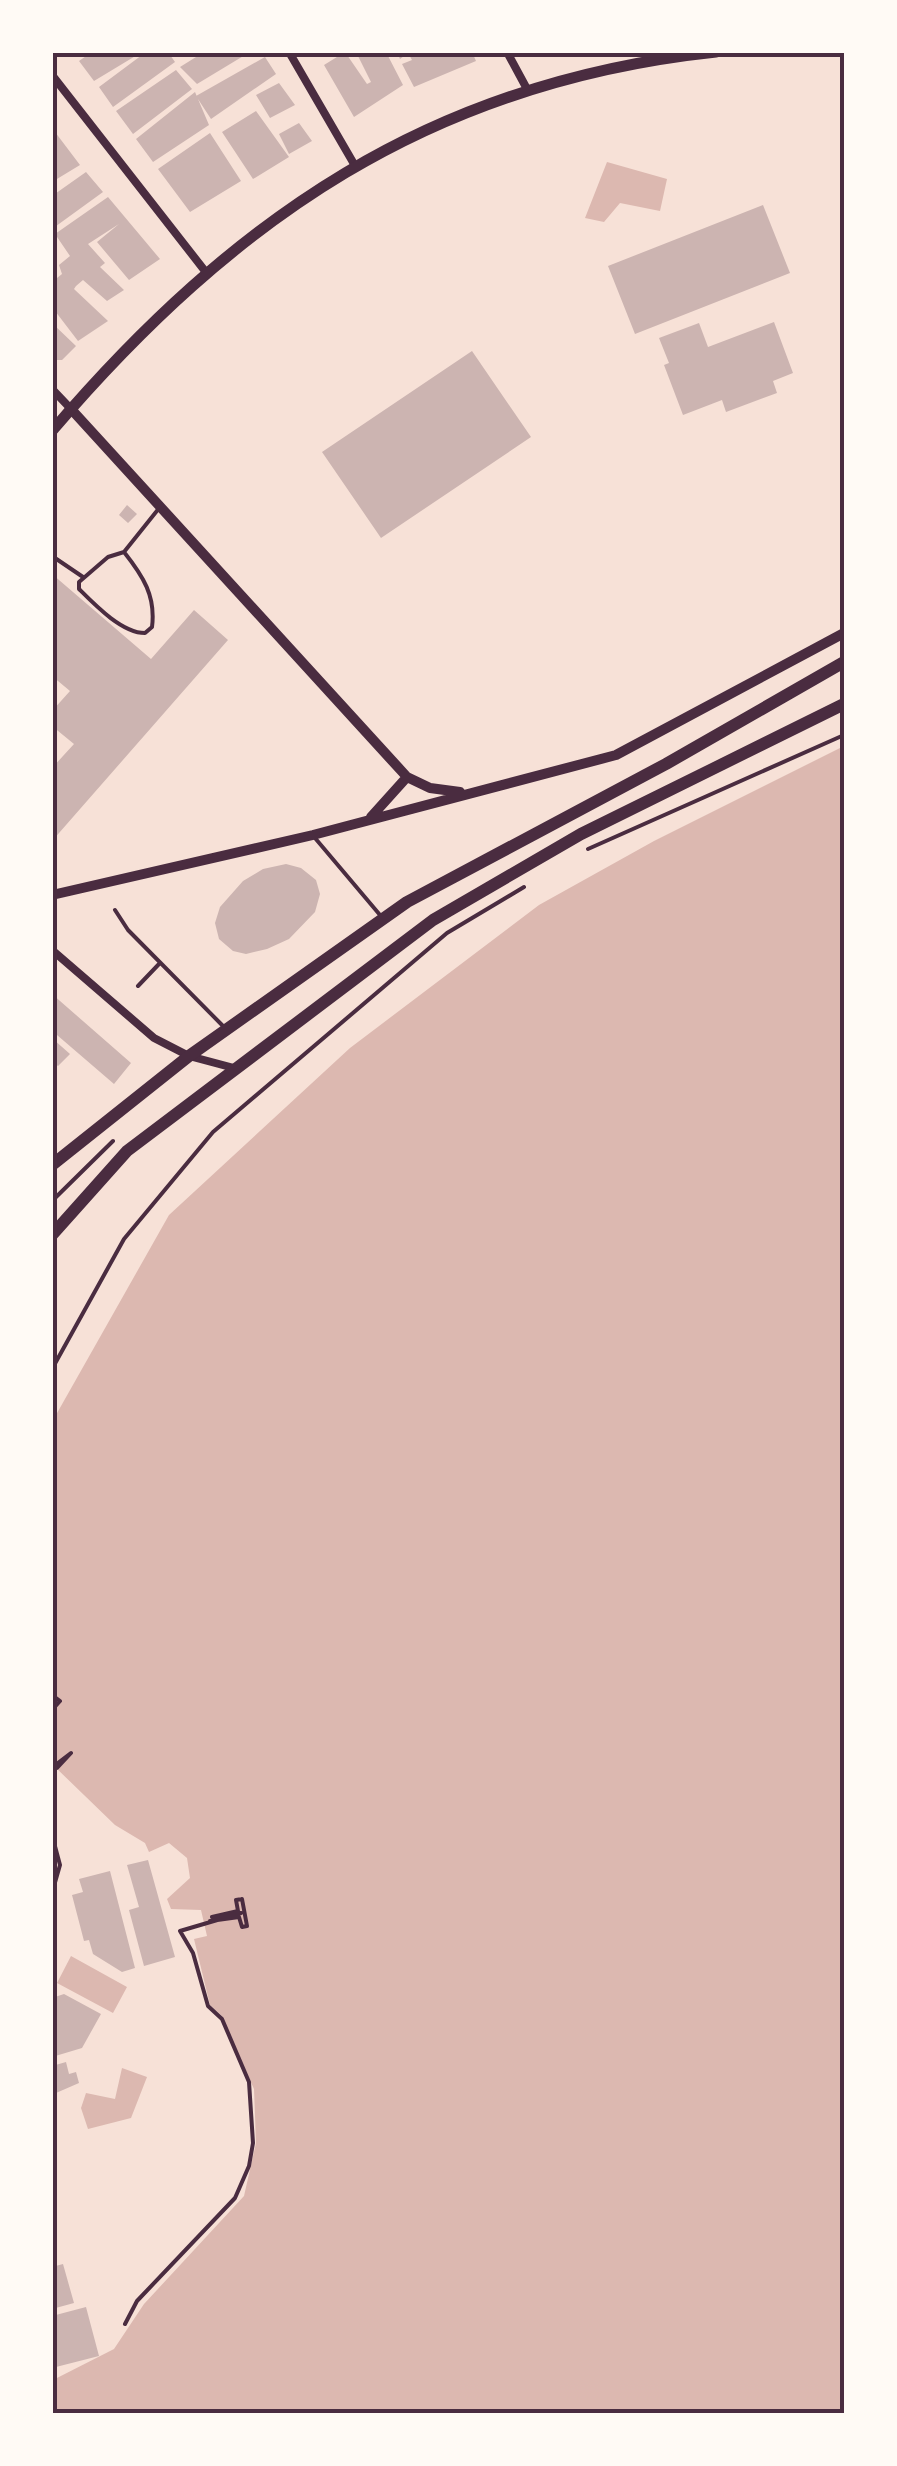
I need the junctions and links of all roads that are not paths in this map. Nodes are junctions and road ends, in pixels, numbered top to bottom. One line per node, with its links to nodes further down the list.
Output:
1 (289, 52): 7 (street)
2 (507, 52): 6 (street)
3 (716, 52): 4 (main road)
4 (692, 54): 6 (main road)
5 (52, 75): 8 (street)
6 (527, 89): 7 (main road)
7 (354, 164): 8 (main road)
8 (204, 271): 10 (main road)
9 (52, 389): 10 (street)
10 (71, 408): 11 (main road); 12 (street)
11 (52, 430)
12 (160, 507): 13 (lane); 19 (street)
13 (124, 552): 15 (lane); 15 (lane)
14 (52, 556): 15 (lane)
15 (83, 577)
16 (844, 633): 20 (street)
17 (844, 662): 25 (highway)
18 (844, 704): 31 (highway)
19 (408, 776): 20 (street); 21 (street)
20 (471, 793): 21 (street)
21 (366, 821): 22 (street)
22 (313, 835): 23 (street); 25 (lane)
23 (52, 895)
24 (114, 910): 27 (lane)
25 (383, 919): 29 (highway)
26 (52, 950): 30 (street)
27 (159, 964): 28 (lane); 29 (lane)
28 (138, 986)
29 (226, 1030): 30 (highway)
30 (189, 1056): 31 (street); 32 (highway)
31 (235, 1068): 33 (highway)
32 (52, 1165)
33 (52, 1235)
34 (52, 1835): 35 (lane)
35 (52, 1893)
36 (52, 1928): 37 (lane)
37 (52, 1954)

